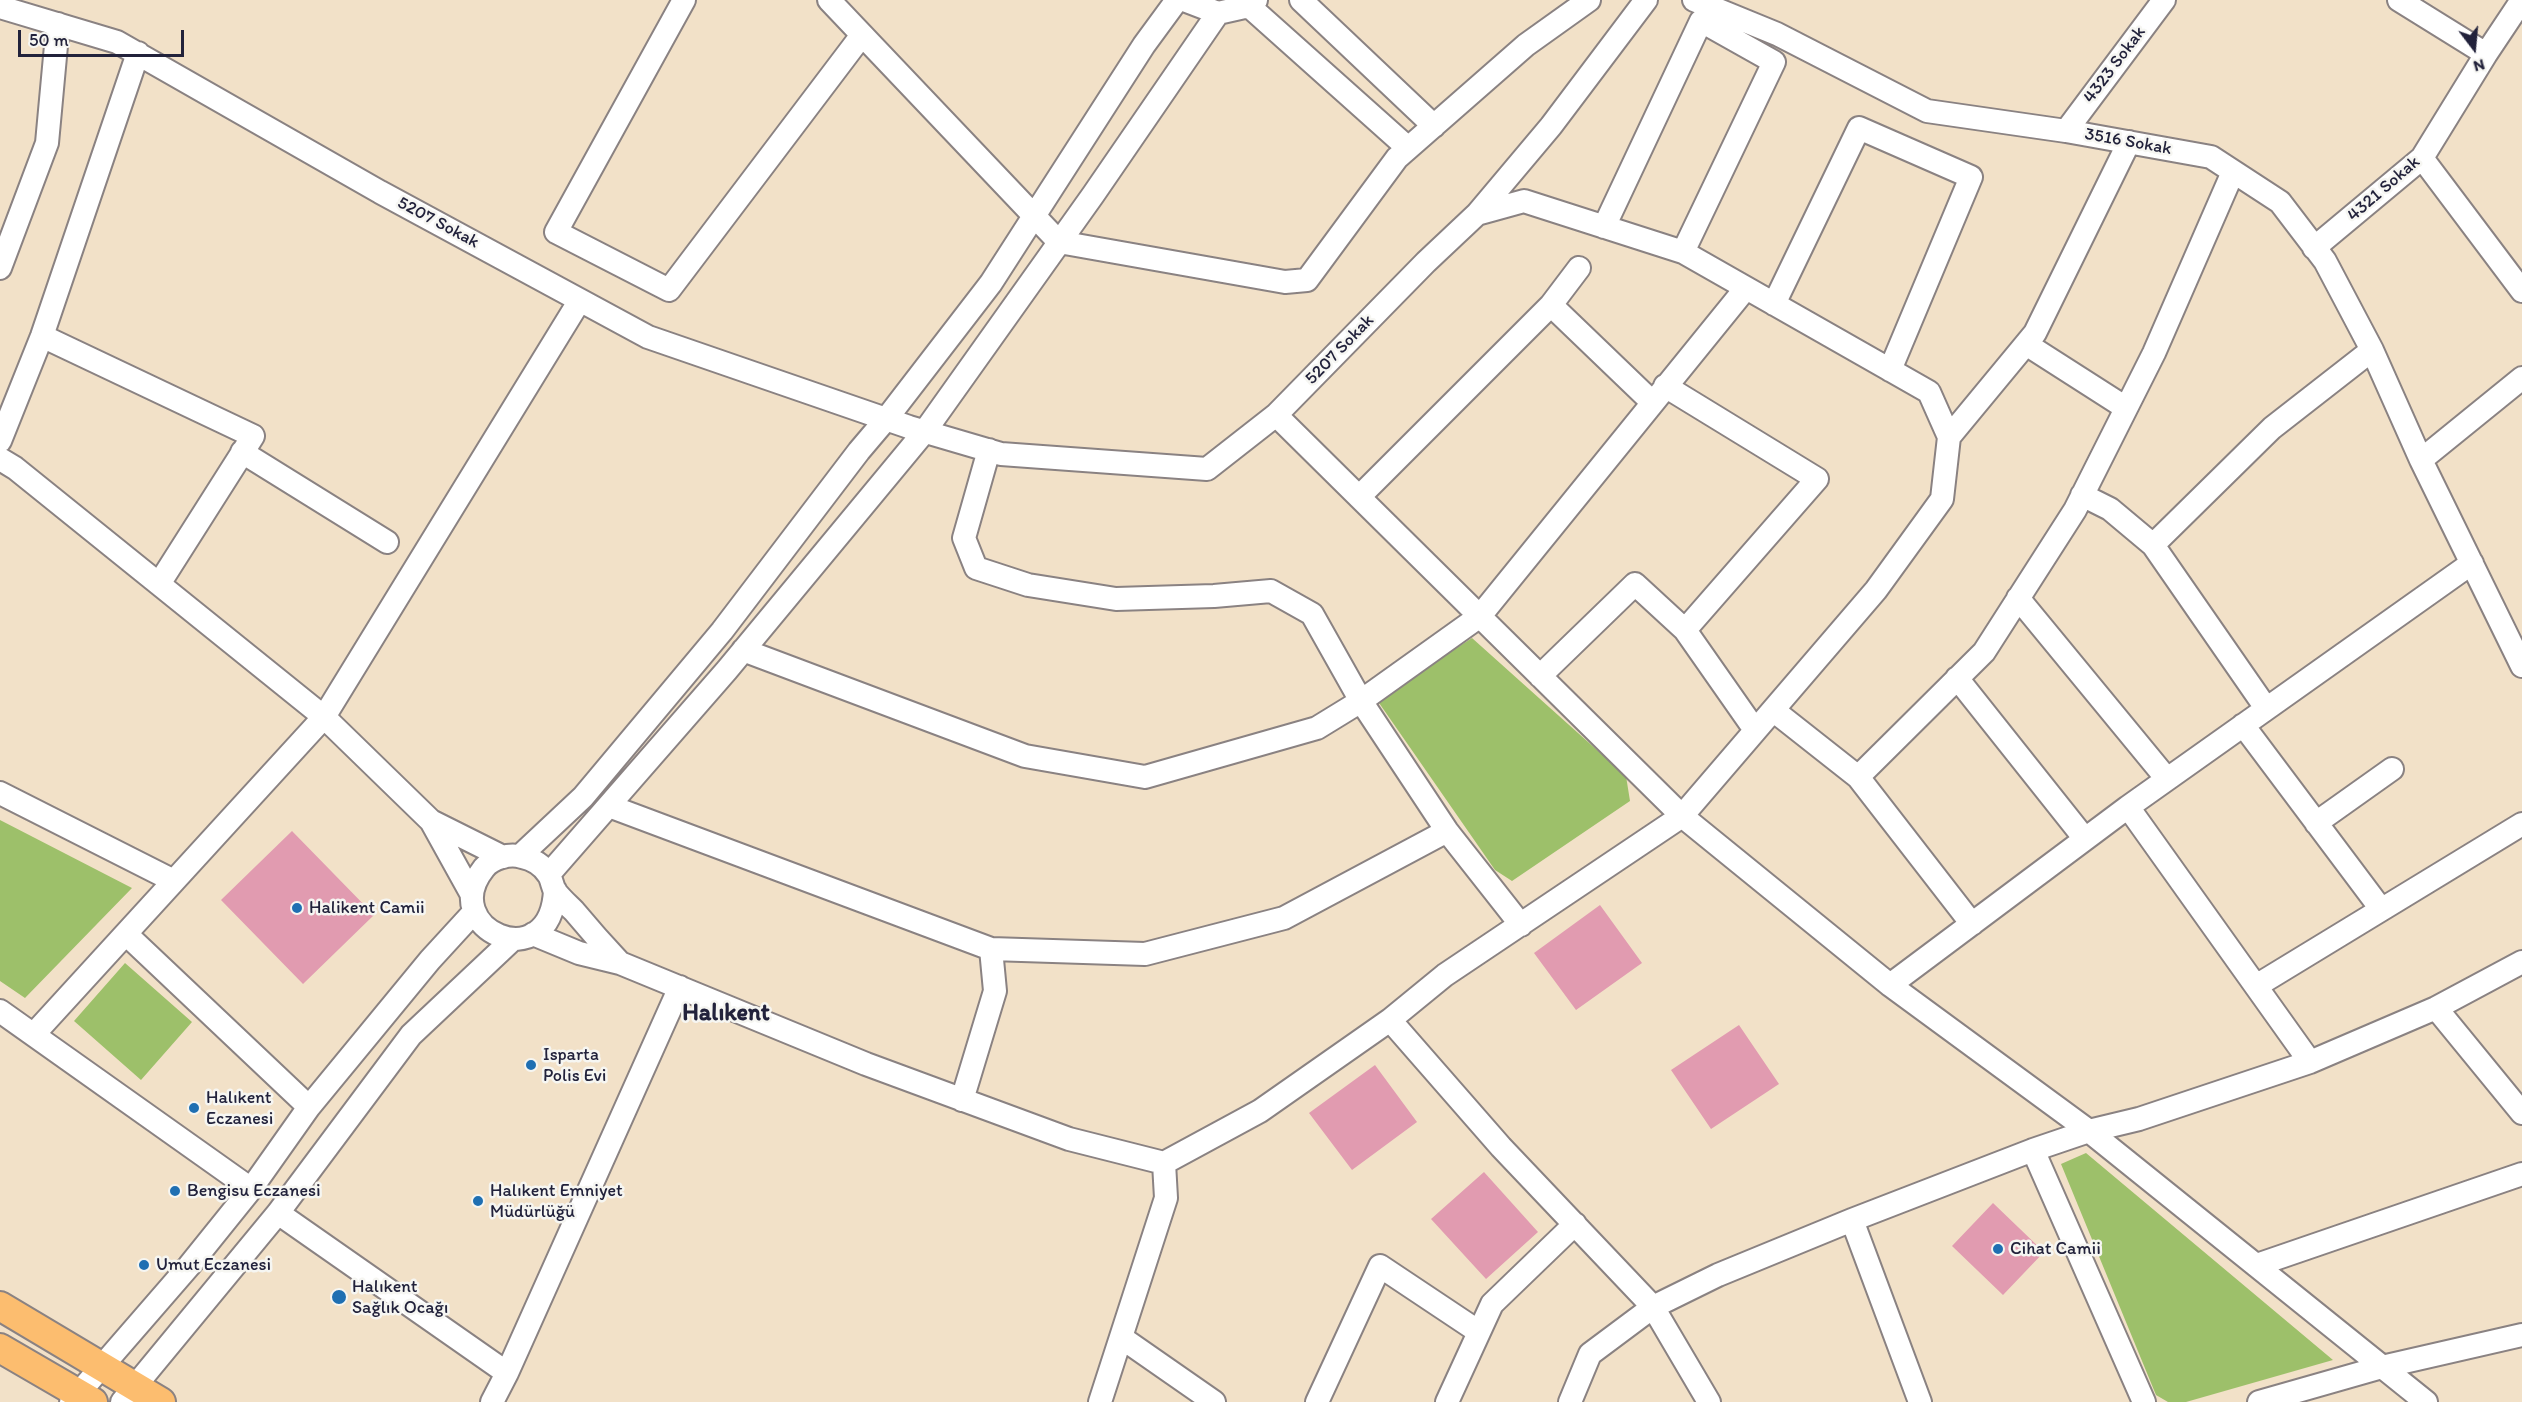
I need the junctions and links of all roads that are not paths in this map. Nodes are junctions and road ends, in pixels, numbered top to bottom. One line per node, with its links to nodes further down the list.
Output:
1 (684, 0): 16 (street)
2 (829, 0): 16 (street)
3 (1177, 0): 26 (street)
4 (1184, 0): 14 (street)
5 (1301, 0): 19 (street)
6 (1589, 0): 19 (street)
7 (1694, 0): 20 (street, 3516 Sokak)
8 (2164, 0): 20 (street, 4323 Sokak)
9 (2399, 0): 18 (street)
10 (1252, 3): 14 (street); 22 (street)
11 (2521, 3): 18 (street, 4321 Sokak)
12 (1636, 4): 25 (street, 5207 Sokak)
13 (0, 7): 15 (street, 5207 Sokak)
14 (1218, 13): 28 (street)
15 (58, 24): 17 (street, 5207 Sokak); 31 (street)
16 (862, 34): 26 (street)
17 (138, 53): 35 (street, 5207 Sokak); 38 (street)
18 (2486, 54): 23 (street, 4321 Sokak)
19 (1434, 126): 22 (street)
20 (2066, 131): 21 (street, 3516 Sokak)
21 (2128, 142): 24 (street, 3516 Sokak); 39 (street)
22 (1408, 147): 28 (street)
23 (2422, 158): 29 (street, 4321 Sokak); 34 (street)
24 (2233, 172): 29 (street, 3516 Sokak); 44 (street)
25 (1478, 214): 27 (street); 45 (street, 5207 Sokak)
26 (1035, 217): 28 (street); 46 (street)
27 (1604, 227): 30 (street); 30 (street)
28 (1059, 242): 47 (street)
29 (2314, 248): 40 (street, 3516 Sokak)
30 (1683, 252): 33 (street)
31 (0, 268)
32 (1579, 268): 37 (street)
33 (1746, 288): 36 (street); 43 (street)
34 (2522, 291)
35 (580, 300): 46 (street, 5207 Sokak); 70 (street)
36 (1774, 304): 41 (street); 41 (street)
37 (1551, 305): 43 (street); 55 (street)
38 (42, 336): 49 (street); 51 (street)
39 (2026, 344): 44 (street); 48 (street)
40 (2372, 350): 53 (street, 3516 Sokak); 57 (street)
41 (1890, 370): 48 (street)
42 (2522, 378): 53 (street)
43 (1658, 394): 61 (street); 62 (street)
44 (2126, 408): 54 (street)
45 (1276, 415): 50 (street, 5207 Sokak); 55 (street)
46 (887, 418): 47 (street, 5207 Sokak); 85 (street)
47 (925, 431): 50 (street, 5207 Sokak); 63 (street)
48 (1949, 437): 69 (street)
49 (0, 441)
50 (989, 450): 67 (street)
51 (242, 452): 56 (street); 59 (street)
52 (0, 459): 59 (street)
53 (2421, 460): 58 (street, 3516 Sokak)
54 (2082, 495): 57 (street); 60 (street)
55 (1359, 497): 61 (street)
56 (387, 542)
57 (2153, 545): 68 (street)
58 (2472, 563): 64 (street, 3516 Sokak); 68 (street)
59 (159, 584): 70 (street)
60 (2018, 598): 66 (street); 75 (street)
61 (1480, 616): 65 (street); 67 (street)
62 (1685, 630): 65 (street); 72 (street)
63 (743, 650): 67 (street); 77 (street)
64 (2522, 666)
65 (1540, 676): 79 (street)
66 (1957, 678): 74 (street); 84 (street)
67 (1360, 701): 83 (street)
68 (2266, 708): 71 (street)
69 (1773, 710): 72 (street); 74 (street)
70 (324, 717): 80 (street); 86 (street)
71 (2243, 725): 75 (street); 81 (street)
72 (1755, 730): 79 (street)
73 (2392, 769): 81 (street)
74 (1858, 777): 90 (street)
75 (2167, 779): 78 (street)
76 (0, 793): 86 (street)
77 (609, 806): 87 (street); 94 (street)
78 (2128, 807): 84 (street); 98 (street)
79 (1682, 816): 91 (street); 97 (street)
80 (431, 821): 85 (street); 88 (street)
81 (2316, 823): 89 (street)
82 (2522, 824): 89 (street)
83 (1447, 831): 91 (street); 94 (street)
84 (2085, 839): 90 (street)
85 (511, 856): 87 (street); 88 (street)
86 (174, 881): 92 (street)
87 (552, 882): 93 (street); 96 (street)
88 (473, 904): 93 (street); 106 (street)
89 (2380, 909): 98 (street)
90 (1972, 924): 97 (street)
91 (1521, 925): 102 (street)
92 (126, 934): 103 (street); 106 (street)
93 (523, 937): 96 (street); 113 (street)
94 (991, 950): 105 (street)
95 (2522, 962): 100 (street)
96 (620, 963): 99 (street)
97 (1890, 985): 108 (street)
98 (2256, 986): 104 (street)
99 (680, 987): 105 (street); 125 (street)
100 (2436, 1008): 104 (street); 107 (street)
101 (0, 1011): 103 (street)
102 (1390, 1020): 110 (street); 115 (street)
103 (34, 1034): 112 (street)
104 (2310, 1062): 108 (street)
105 (962, 1100): 110 (street)
106 (309, 1107): 112 (street)
107 (2522, 1113)
108 (2089, 1131): 109 (street); 116 (street)
109 (2033, 1150): 114 (street); 137 (street)
110 (1164, 1163): 121 (street)
111 (2522, 1174): 116 (street)
112 (251, 1189): 123 (street)
113 (278, 1213): 125 (street); 126 (street)
114 (1852, 1220): 118 (street); 136 (street)
115 (1575, 1224): 118 (street); 119 (street)
116 (2257, 1265): 124 (street)
117 (0, 1306): 123 (main road)
118 (1653, 1307): 134 (street); 135 (street)
119 (1479, 1332): 132 (street); 133 (street)
120 (2522, 1335): 124 (street)
121 (1122, 1338): 130 (street); 131 (street)
122 (0, 1348): 127 (main road)
123 (100, 1366): 126 (main road); 127 (street)
124 (2382, 1367): 138 (street); 139 (street)
125 (507, 1373): 129 (street)
126 (129, 1394): 128 (main road)
127 (81, 1399)
128 (161, 1402)
129 (492, 1402)
130 (1101, 1402)
131 (1214, 1402)
132 (1317, 1402)
133 (1447, 1402)
134 (1570, 1402)
135 (1709, 1402)
136 (1920, 1402)
137 (2144, 1402)
138 (2259, 1402)
139 (2426, 1402)

